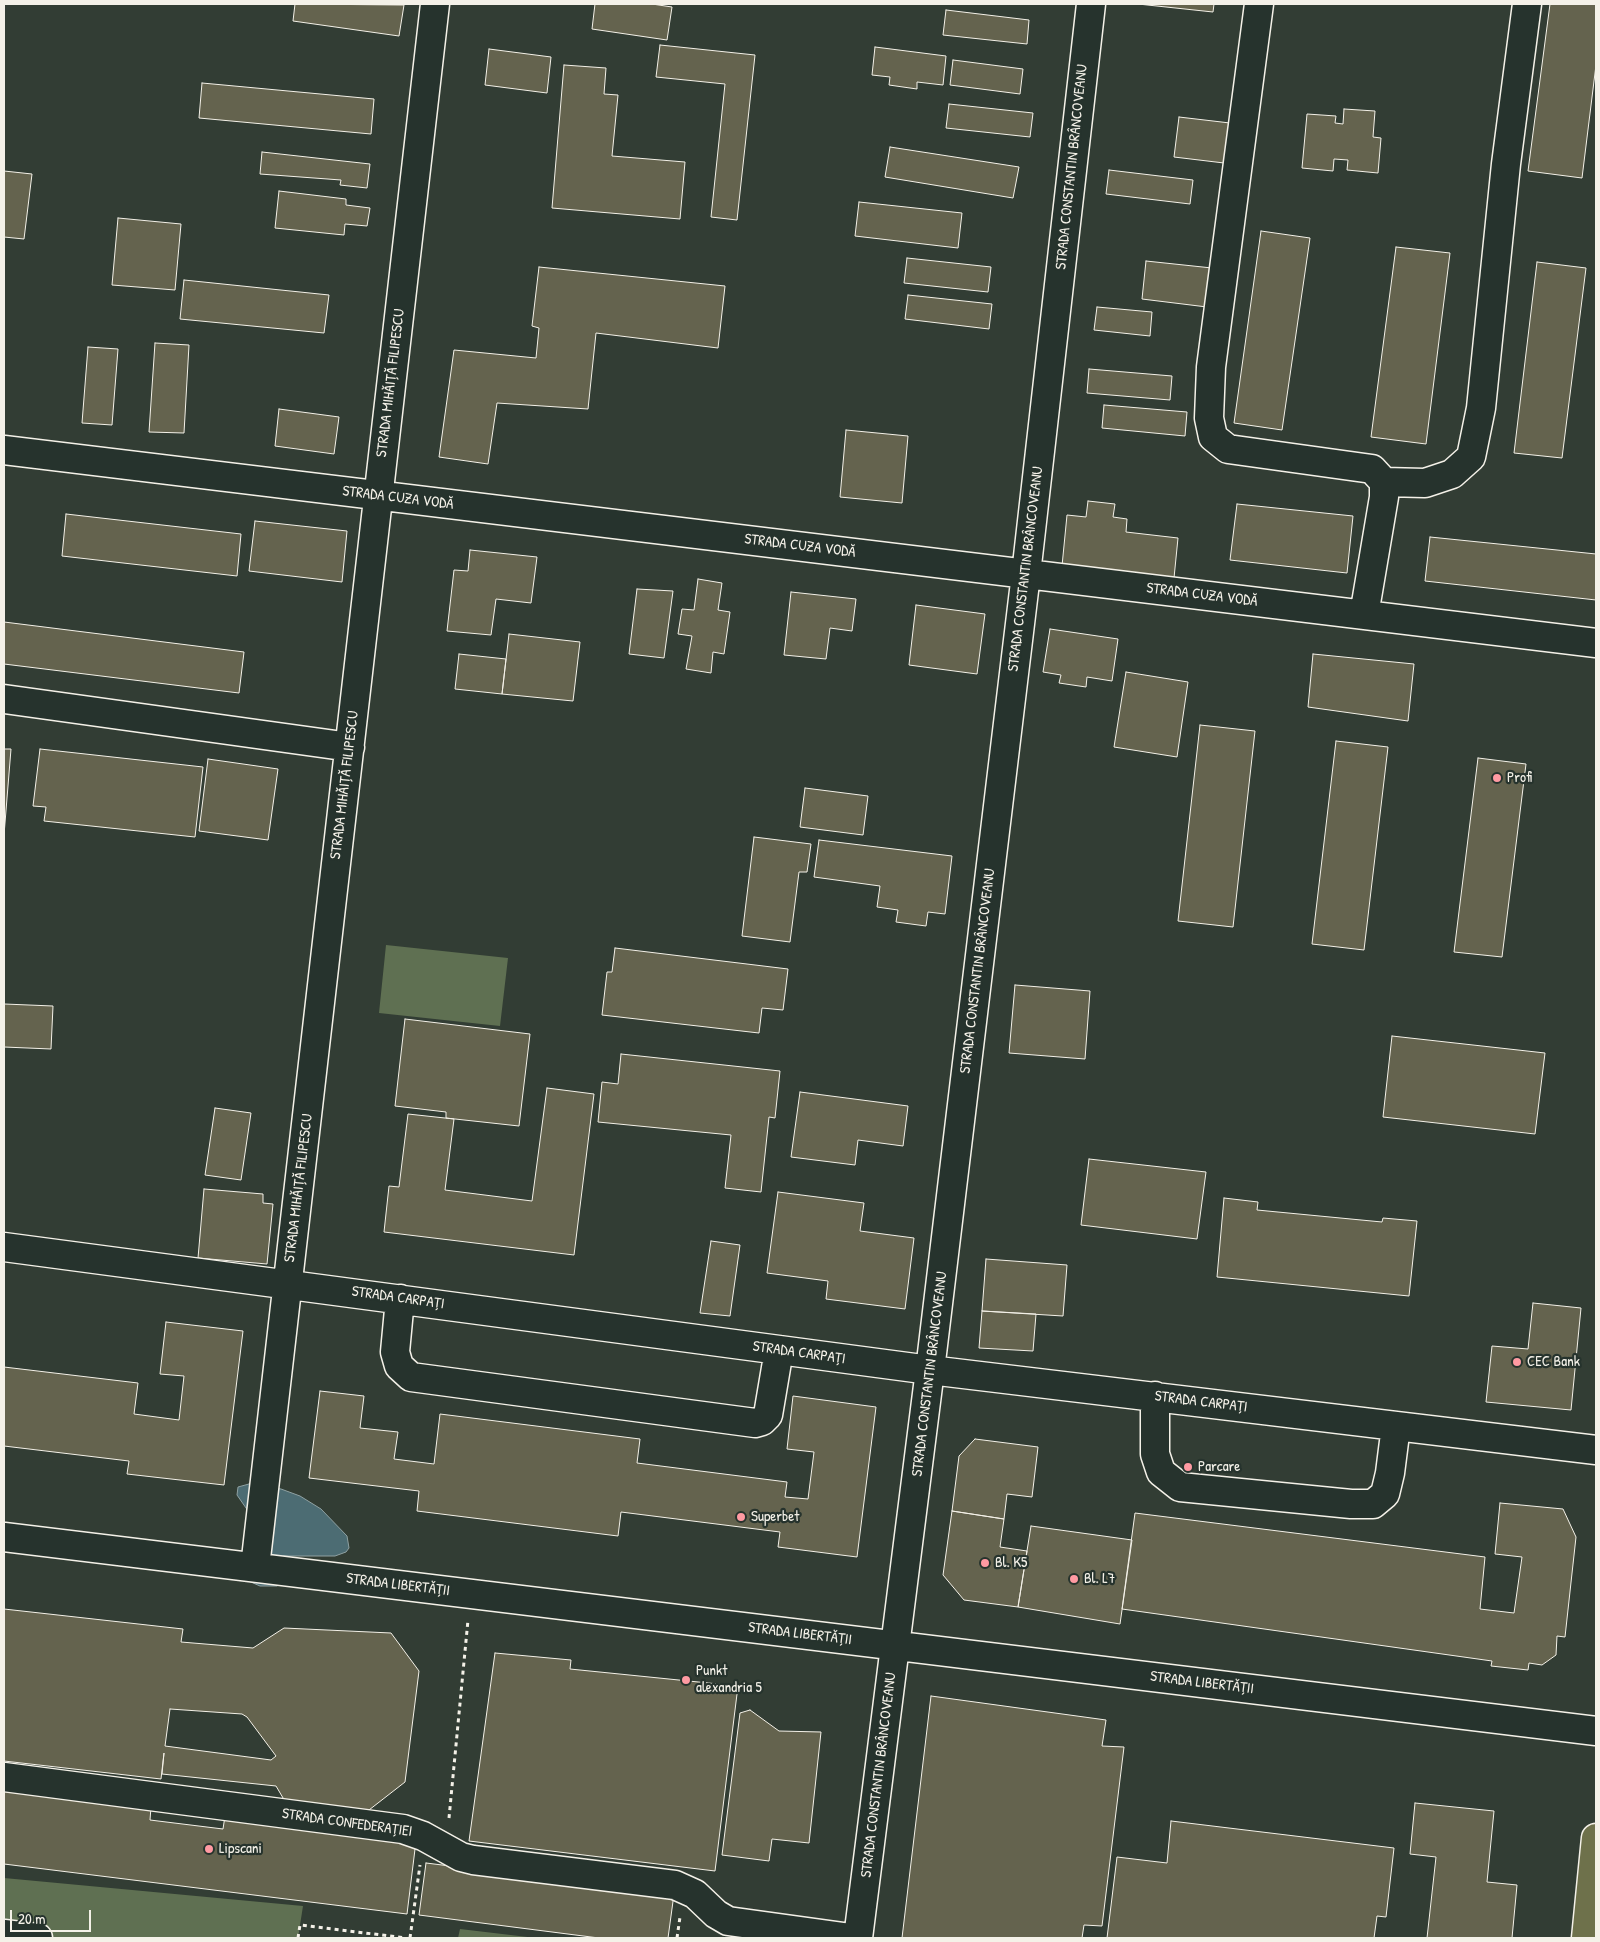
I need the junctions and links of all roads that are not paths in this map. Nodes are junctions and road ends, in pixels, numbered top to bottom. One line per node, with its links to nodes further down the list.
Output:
1 (1091, 4): 8 (street, STRADA CONSTANTIN BRÂNCOVEANU)
2 (1259, 4): 6 (street)
3 (1527, 4): 6 (street)
4 (434, 14): 7 (street, STRADA MIHĂIȚĂ FILIPESCU)
5 (4, 450): 7 (street, STRADA CUZA VODĂ)
6 (1384, 482): 9 (street)
7 (378, 495): 8 (street, STRADA CUZA VODĂ); 12 (street, STRADA MIHĂIȚĂ FILIPESCU)
8 (1026, 574): 9 (street, STRADA CUZA VODĂ); 17 (street, STRADA CONSTANTIN BRÂNCOVEANU)
9 (1364, 615): 10 (street, STRADA CUZA VODĂ)
10 (1596, 643)
11 (4, 699): 12 (street)
12 (350, 747): 14 (street, STRADA MIHĂIȚĂ FILIPESCU)
13 (4, 1247): 14 (street, STRADA CARPAȚI)
14 (288, 1283): 15 (street, STRADA CARPAȚI); 22 (street, STRADA MIHĂIȚĂ FILIPESCU)
15 (400, 1299): 16 (street, STRADA CARPAȚI); 16 (street)
16 (779, 1350): 17 (street, STRADA CARPAȚI)
17 (930, 1370): 18 (street, STRADA CARPAȚI); 23 (street, STRADA CONSTANTIN BRÂNCOVEANU)
18 (1155, 1396): 19 (street, STRADA CARPAȚI); 19 (street)
19 (1396, 1426): 20 (street, STRADA CARPAȚI)
20 (1596, 1450)
21 (4, 1537): 22 (street, STRADA LIBERTĂȚII)
22 (255, 1567): 23 (street, STRADA LIBERTĂȚII)
23 (896, 1645): 24 (street, STRADA LIBERTĂȚII); 30 (street, STRADA CONSTANTIN BRÂNCOVEANU)
24 (1596, 1731)
25 (4, 1777): 29 (street, STRADA CONFEDERAȚIEI)
26 (1596, 1838): 31 (main road)
27 (4, 1934): 28 (street)
28 (38, 1938)
29 (851, 1938)
30 (858, 1938)
31 (1586, 1938)

